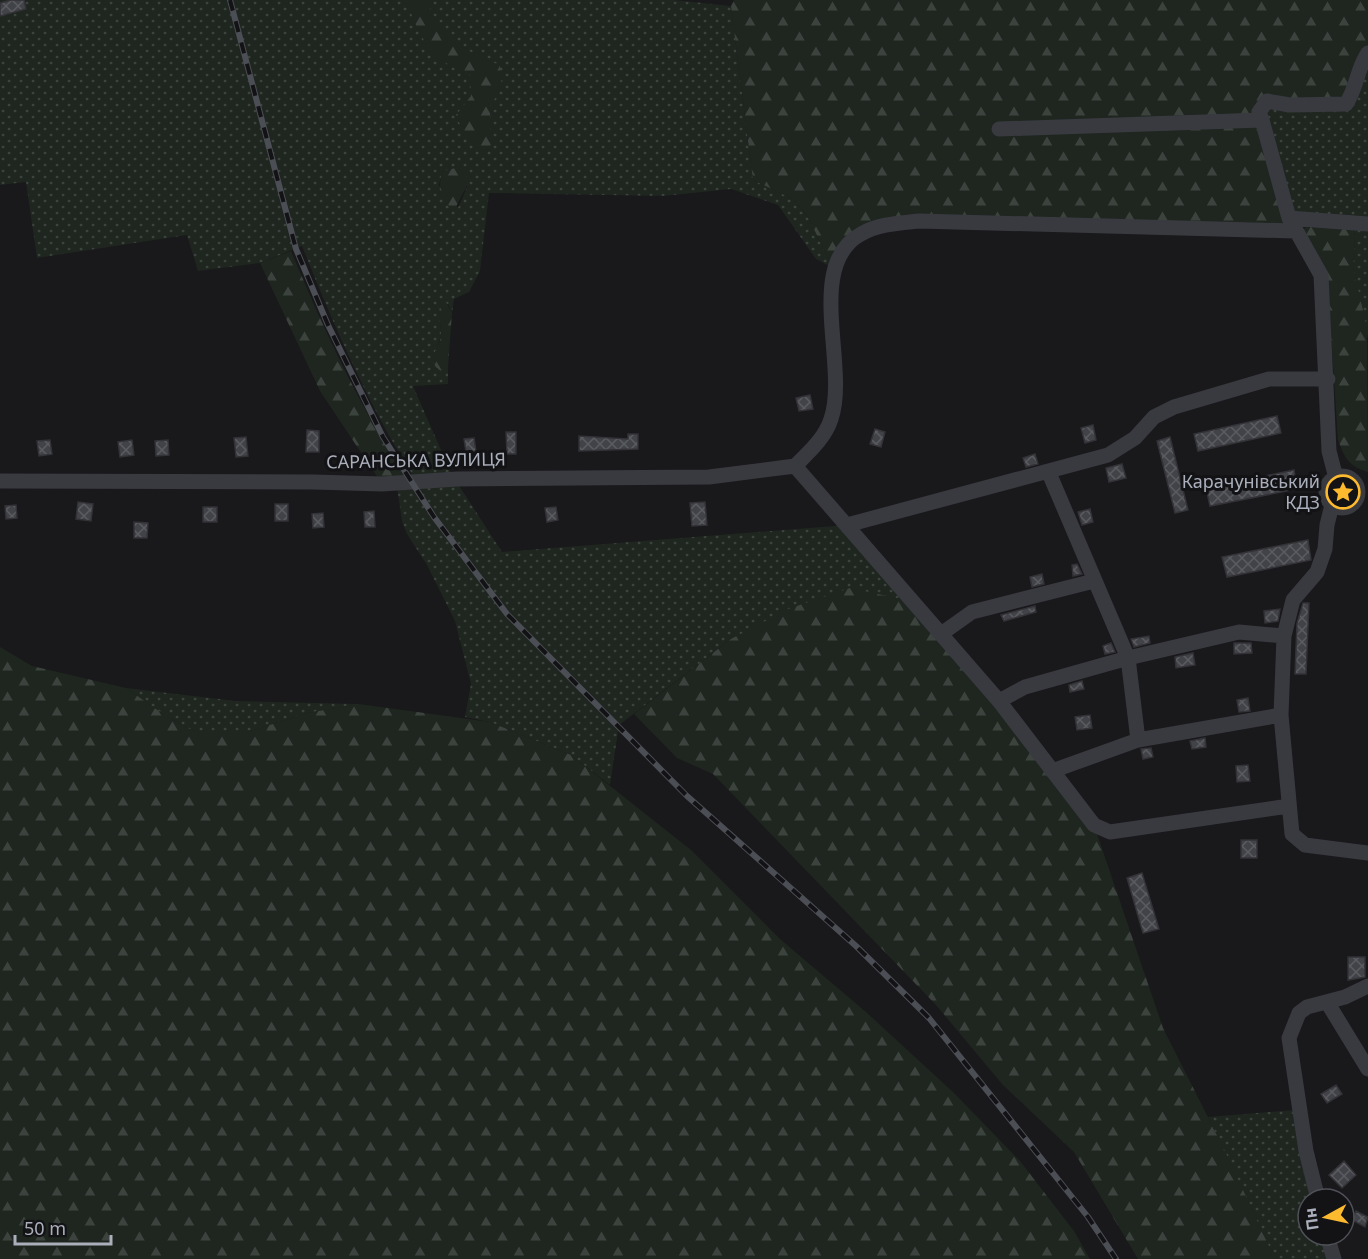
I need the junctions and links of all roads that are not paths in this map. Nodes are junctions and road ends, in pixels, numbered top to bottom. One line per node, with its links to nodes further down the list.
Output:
1 (1368, 54): 2 (street)
2 (1262, 120): 3 (street); 4 (street)
3 (999, 129)
4 (1292, 224): 5 (street); 6 (street); 7 (street)
5 (1368, 224)
6 (1328, 379): 8 (street); 9 (street)
7 (795, 466): 10 (street, САРАНСЬКА ВУЛИЦЯ); 13 (street)
8 (1048, 473): 13 (street); 14 (street)
9 (1336, 478): 11 (street); 12 (street)
10 (0, 481)
11 (1363, 494): 12 (street)
12 (1332, 505): 16 (street)
13 (847, 525): 15 (street)
14 (1094, 581): 15 (street); 17 (street)
15 (941, 634): 18 (street)
16 (1284, 636): 17 (street); 19 (street)
17 (1128, 658): 18 (street); 20 (street)
18 (999, 701): 21 (street)
19 (1281, 715): 20 (street); 22 (street)
20 (1138, 740): 21 (street)
21 (1052, 771): 22 (street)
22 (1289, 806): 23 (street)
23 (1368, 853)
24 (1368, 986): 25 (street)
25 (1327, 1002): 26 (street); 28 (street)
26 (1361, 1048): 27 (street)
27 (1368, 1070)
28 (1315, 1187)

